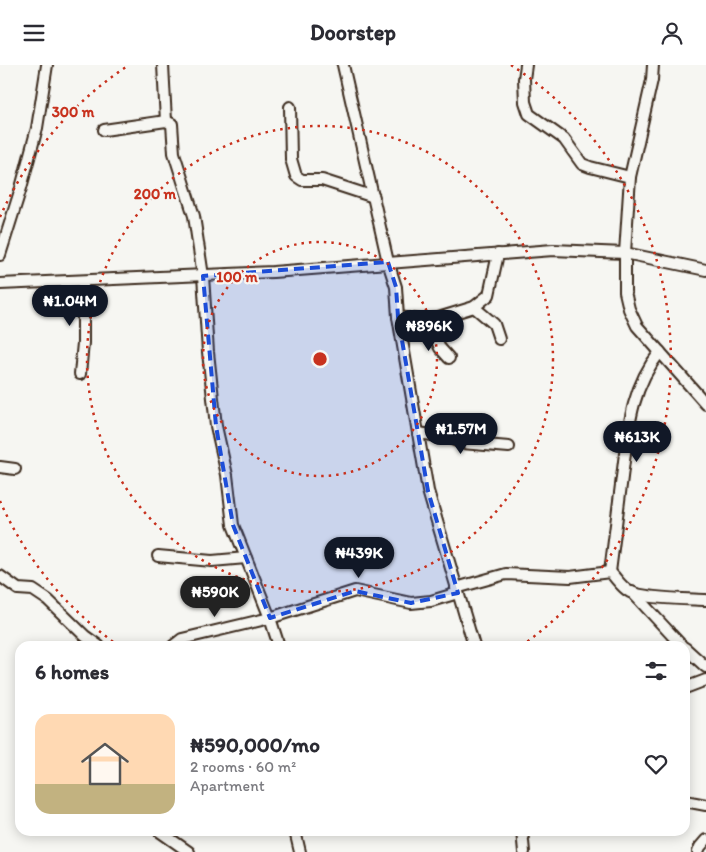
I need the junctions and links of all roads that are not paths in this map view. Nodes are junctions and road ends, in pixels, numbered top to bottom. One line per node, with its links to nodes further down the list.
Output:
1 (47, 65): 13 (street)
2 (163, 65): 7 (street)
3 (343, 65): 10 (street)
4 (526, 65): 9 (street)
5 (653, 65): 9 (street)
6 (290, 107): 10 (street)
7 (166, 121): 8 (street); 16 (street)
8 (104, 130)
9 (630, 177): 11 (street)
10 (374, 197): 14 (street)
11 (625, 253): 12 (street); 15 (street); 25 (street)
12 (498, 254): 14 (street); 19 (street)
13 (0, 255)
14 (388, 263): 16 (street); 20 (street)
15 (706, 270)
16 (203, 276): 17 (street); 34 (street)
17 (83, 281): 18 (street); 27 (street)
18 (0, 285)
19 (474, 307): 21 (street); 24 (street)
20 (398, 317): 22 (street); 29 (street)
21 (438, 318): 22 (street); 23 (street)
22 (422, 320): 23 (street)
23 (433, 331): 26 (street)
24 (498, 339)
25 (660, 352): 28 (street); 35 (street)
26 (449, 358)
27 (80, 373)
28 (706, 404)
29 (418, 433): 30 (street); 37 (street)
30 (508, 447)
31 (0, 467): 32 (street)
32 (15, 469)
33 (158, 556): 34 (street)
34 (246, 558): 40 (street)
35 (610, 572): 37 (street); 38 (street)
36 (0, 576): 41 (street)
37 (457, 590): 40 (street); 44 (street)
38 (632, 592): 39 (street); 45 (street)
39 (706, 600)
40 (270, 618): 42 (street); 43 (street)
41 (91, 641)
42 (179, 641)
43 (277, 641)
44 (472, 641)
45 (678, 641)
46 (690, 652): 47 (street)
47 (706, 667)
48 (706, 680): 49 (street)
49 (690, 686)
50 (690, 802): 51 (street)
51 (706, 805)
52 (166, 836): 56 (street)
53 (296, 836): 57 (street)
54 (522, 836): 58 (street)
55 (706, 840): 59 (street)
56 (189, 852)
57 (300, 852)
58 (524, 852)
59 (698, 852)

